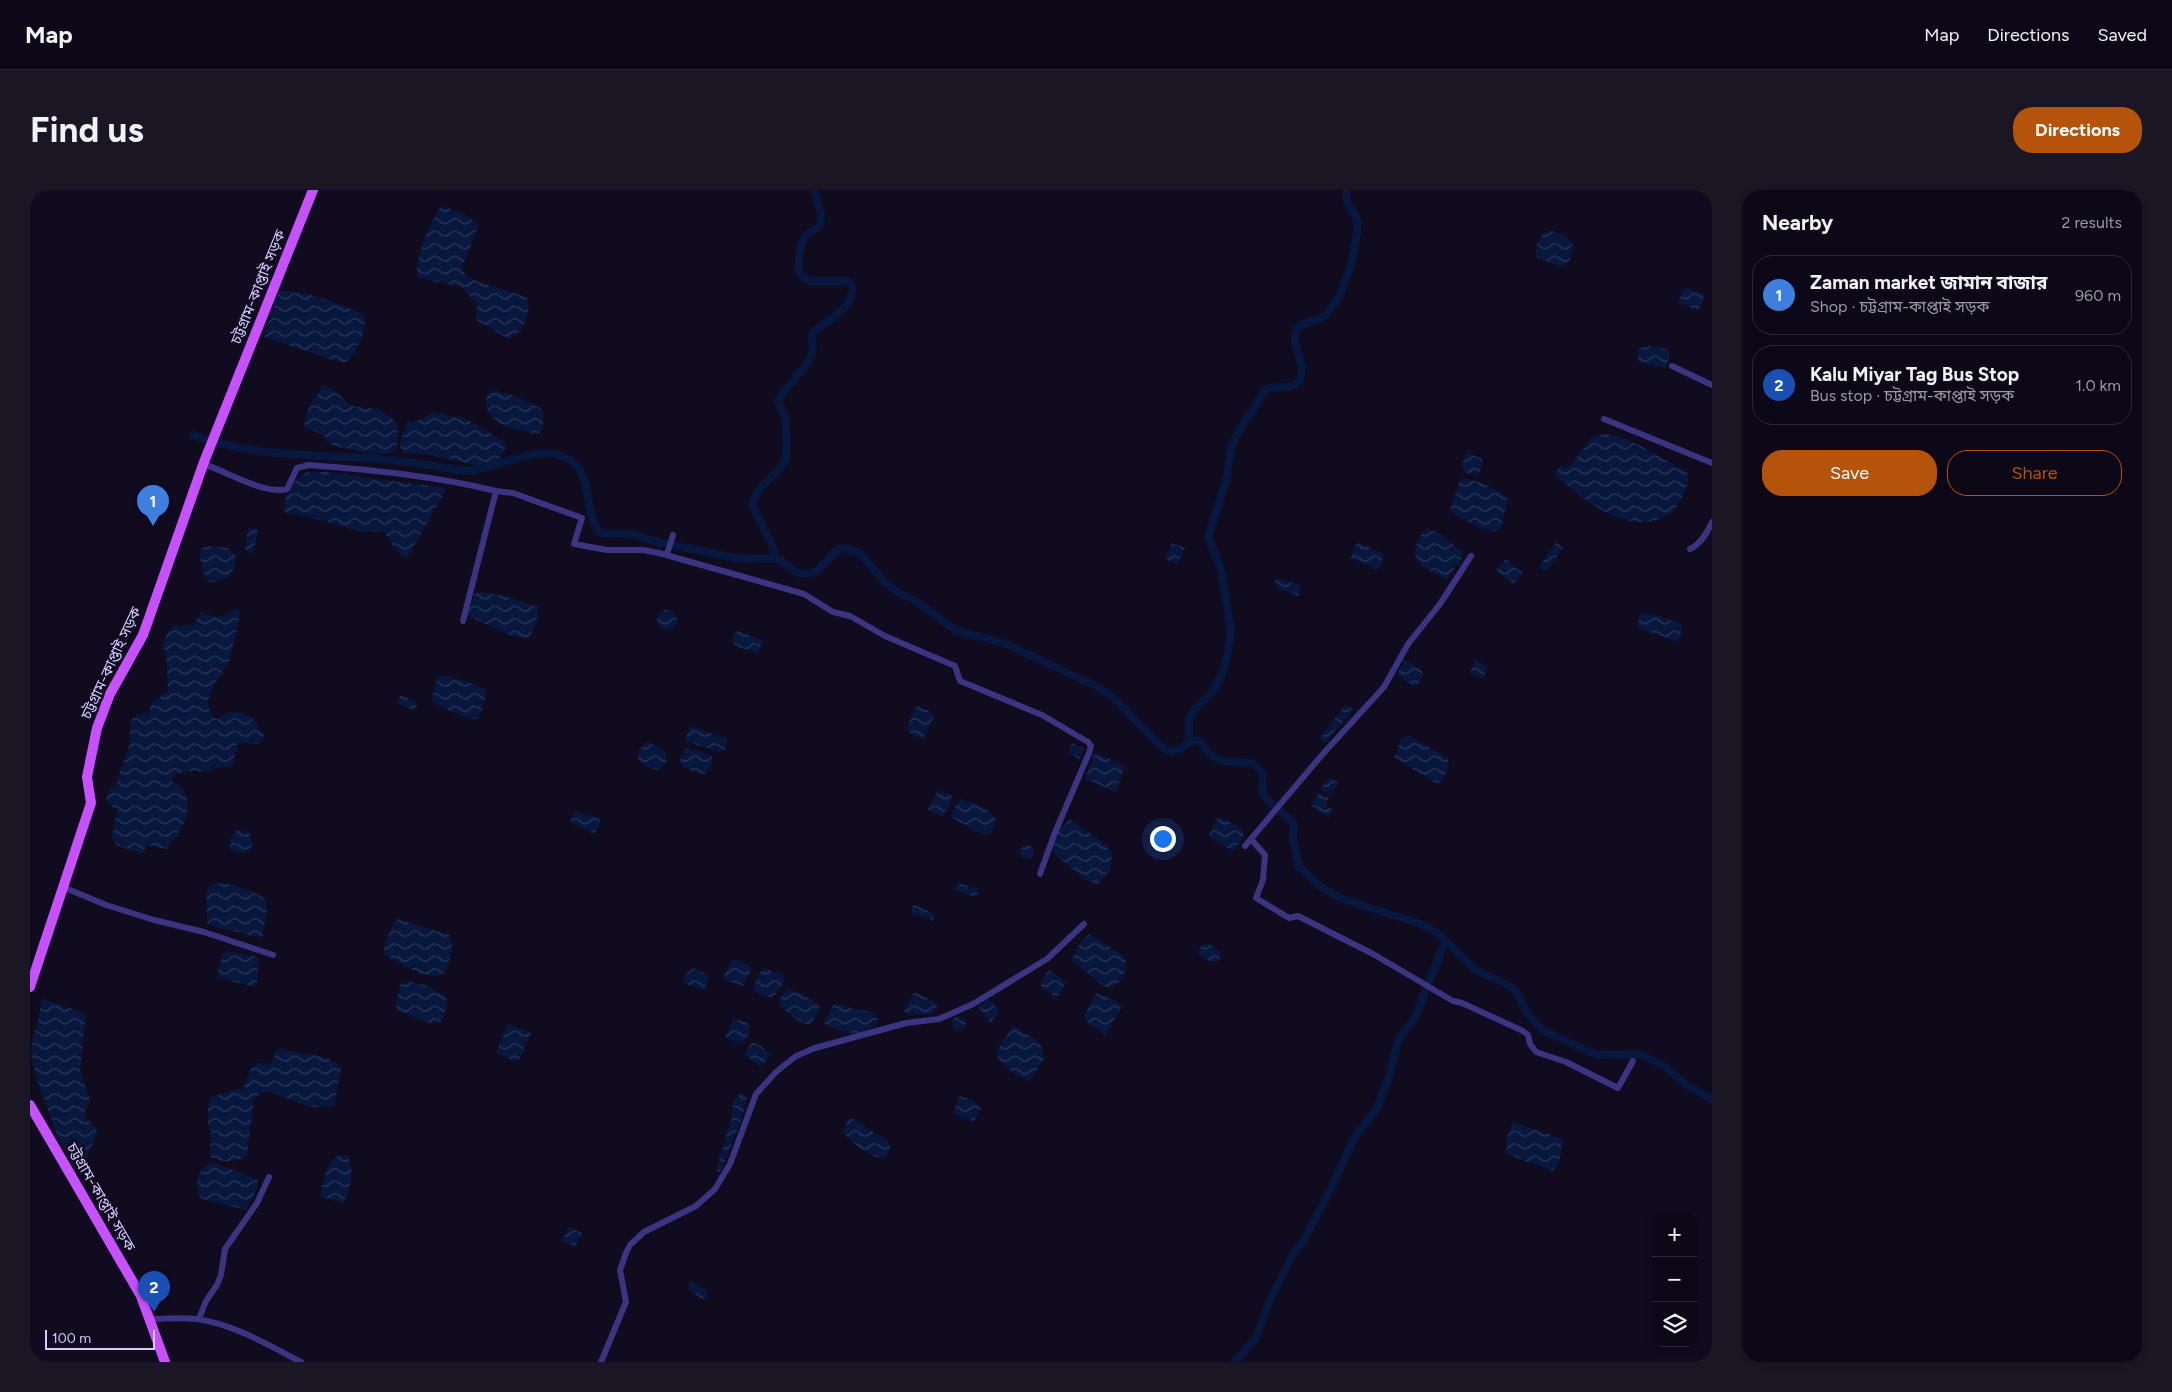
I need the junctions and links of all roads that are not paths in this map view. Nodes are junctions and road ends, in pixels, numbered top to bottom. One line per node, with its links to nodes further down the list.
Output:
1 (313, 190): 5 (main road, চট্টগ্রাম-কাপ্তাই সড়ক)
2 (1672, 366): 3 (street)
3 (1712, 385)
4 (1604, 419): 6 (street)
5 (203, 463): 7 (street); 17 (main road, চট্টগ্রাম-কাপ্তাই সড়ক)
6 (1712, 463)
7 (496, 491): 11 (street); 13 (street)
8 (1712, 522): 10 (street)
9 (673, 535): 11 (street)
10 (1690, 549)
11 (667, 554): 16 (street)
12 (1471, 556): 14 (street)
13 (463, 621)
14 (1251, 838): 15 (street); 21 (street)
15 (1245, 846)
16 (1040, 874)
17 (63, 887): 19 (street); 20 (main road, চট্টগ্রাম-কাপ্তাই সড়ক)
18 (1084, 924): 28 (street)
19 (273, 955)
20 (30, 987)
21 (1633, 1061)
22 (30, 1105): 24 (main road, চট্টগ্রাম-কাপ্তাই সড়ক)
23 (269, 1177): 25 (street)
24 (150, 1319): 25 (street); 26 (main road, চট্টগ্রাম-কাপ্তাই সড়ক)
25 (199, 1319): 27 (street)
26 (165, 1362)
27 (301, 1362)
28 (601, 1362)

